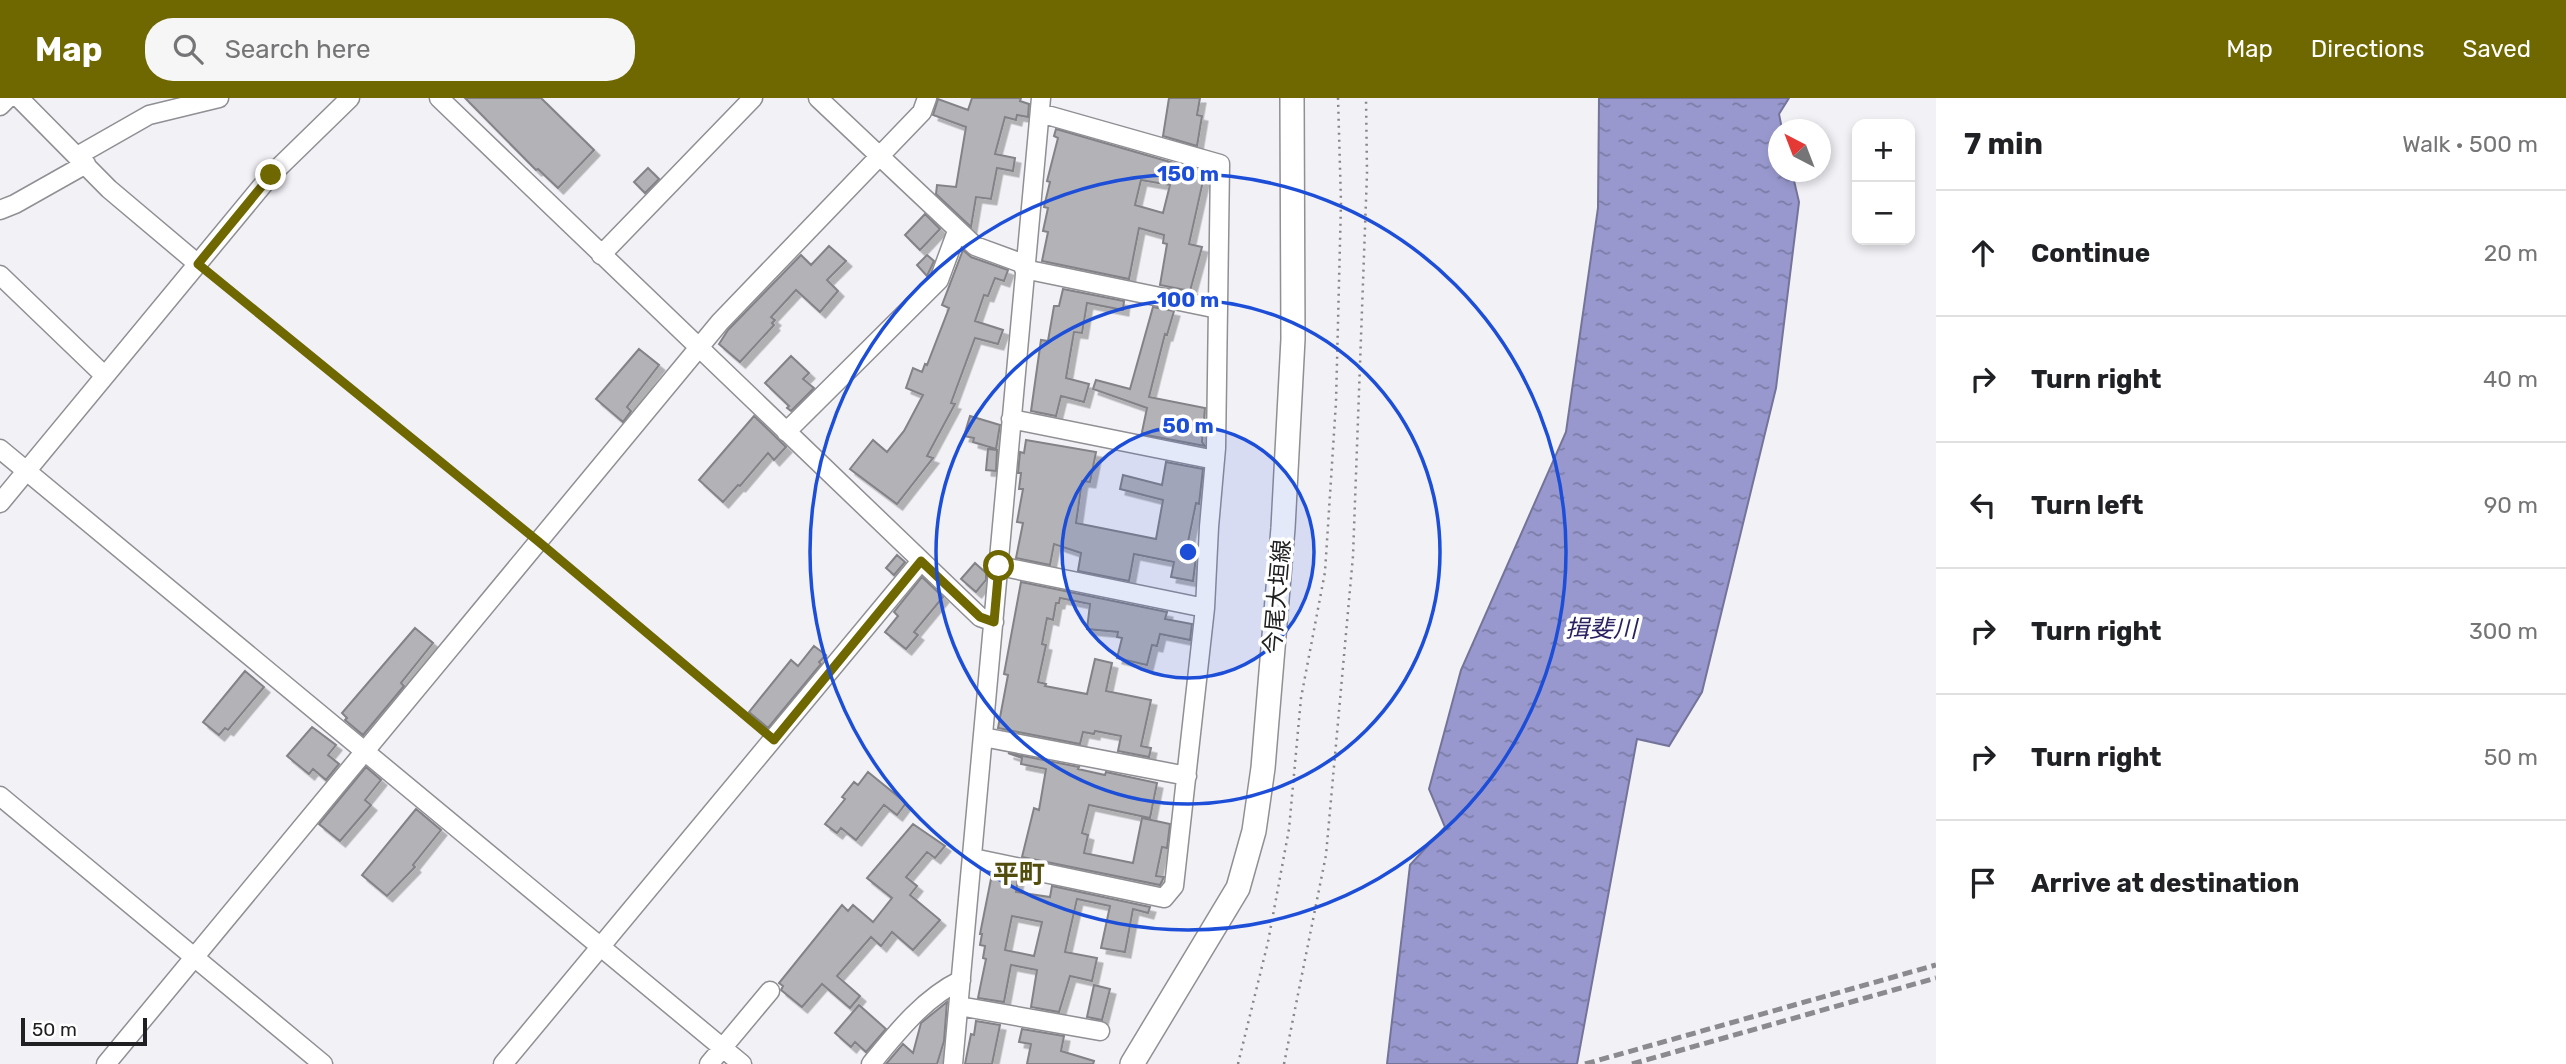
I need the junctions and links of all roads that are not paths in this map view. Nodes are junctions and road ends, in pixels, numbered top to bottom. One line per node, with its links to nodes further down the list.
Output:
1 (8, 98): 11 (street)
2 (19, 98): 13 (street)
3 (219, 98): 13 (street)
4 (350, 98): 17 (street)
5 (439, 98): 16 (street)
6 (753, 98): 16 (street)
7 (818, 98): 12 (street)
8 (927, 98): 12 (street)
9 (1292, 98): 52 (main road, 今尾大垣線)
10 (1040, 105): 18 (street); 20 (street)
11 (0, 106)
12 (879, 155): 15 (street); 21 (street)
13 (81, 160): 14 (street); 17 (street)
14 (0, 210)
15 (957, 231): 18 (street); 24 (street)
16 (601, 255): 21 (street)
17 (198, 264): 22 (street)
18 (1024, 267): 20 (street); 23 (street)
19 (0, 275): 22 (street)
20 (1218, 309): 26 (street)
21 (699, 348): 24 (street); 34 (street)
22 (106, 376): 27 (street)
23 (1011, 419): 26 (street); 30 (street)
24 (786, 432): 29 (street)
25 (0, 449): 27 (street)
26 (1215, 460): 31 (street)
27 (27, 471): 28 (street); 34 (street)
28 (0, 503)
29 (921, 561): 32 (street); 38 (street)
30 (999, 566): 31 (street); 32 (street)
31 (1205, 608): 35 (street)
32 (994, 622): 33 (street)
33 (984, 737): 35 (street); 37 (street)
34 (365, 753): 38 (street); 39 (street)
35 (1187, 776): 37 (street)
36 (0, 796): 39 (street)
37 (973, 858): 40 (street)
38 (601, 948): 44 (street); 47 (street)
39 (194, 958): 45 (street); 46 (street)
40 (961, 980): 42 (street); 50 (street)
41 (770, 991): 44 (street)
42 (959, 1006): 43 (street); 51 (street)
43 (1100, 1031)
44 (722, 1048): 48 (street); 49 (street)
45 (106, 1064)
46 (323, 1064)
47 (503, 1064)
48 (709, 1064)
49 (742, 1064)
50 (871, 1064)
51 (953, 1064)
52 (1132, 1064)

